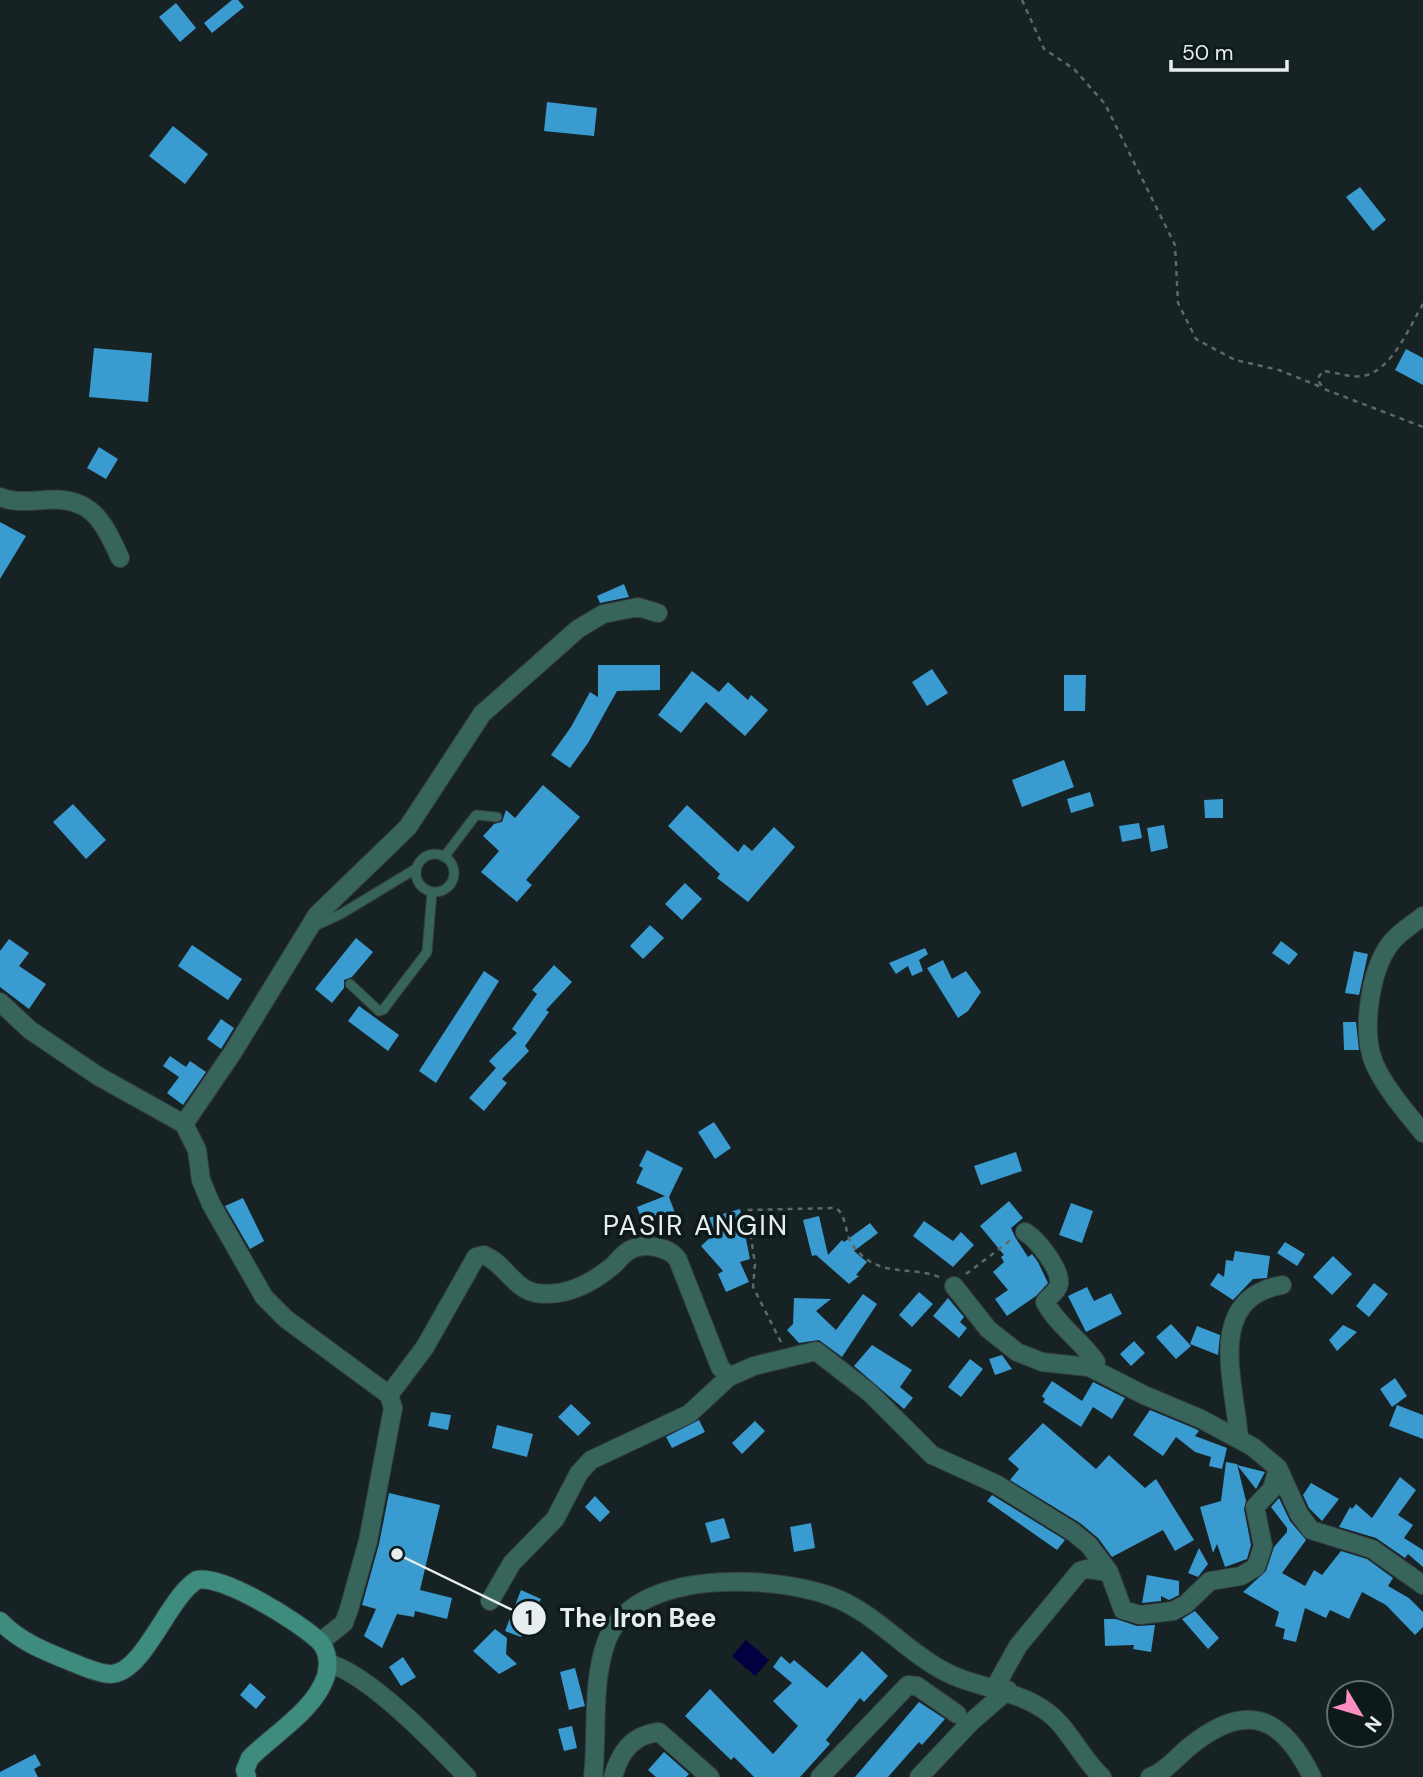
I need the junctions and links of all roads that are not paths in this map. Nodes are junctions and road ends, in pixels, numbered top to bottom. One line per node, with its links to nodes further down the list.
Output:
1 (0, 497): 2 (street)
2 (120, 558)
3 (658, 613): 9 (street)
4 (497, 817): 5 (lane)
5 (444, 856): 6 (lane); 7 (lane)
6 (417, 868): 7 (lane); 9 (lane)
7 (432, 892): 10 (lane)
8 (1423, 916): 13 (street)
9 (308, 930): 12 (street)
10 (350, 985)
11 (0, 1002): 12 (street)
12 (184, 1124): 19 (street)
13 (1423, 1133)
14 (1025, 1232): 17 (street)
15 (1282, 1284): 20 (street)
16 (954, 1286): 17 (street)
17 (1094, 1369): 20 (street)
18 (729, 1377): 19 (street); 22 (street); 24 (street)
19 (389, 1395): 26 (street)
20 (1239, 1439): 21 (street)
21 (1278, 1468): 22 (street); 23 (street)
22 (1109, 1572): 28 (street)
23 (1423, 1585)
24 (490, 1601)
25 (0, 1620): 26 (main road)
26 (320, 1642): 27 (main road)
27 (328, 1663): 30 (main road); 31 (street)
28 (1001, 1689): 32 (street); 36 (street); 37 (street)
29 (957, 1714): 35 (street)
30 (242, 1775)
31 (467, 1777)
32 (593, 1777)
33 (613, 1777): 34 (street)
34 (710, 1777)
35 (820, 1777)
36 (919, 1777)
37 (1102, 1777)
38 (1150, 1777): 39 (street)
39 (1312, 1777)

